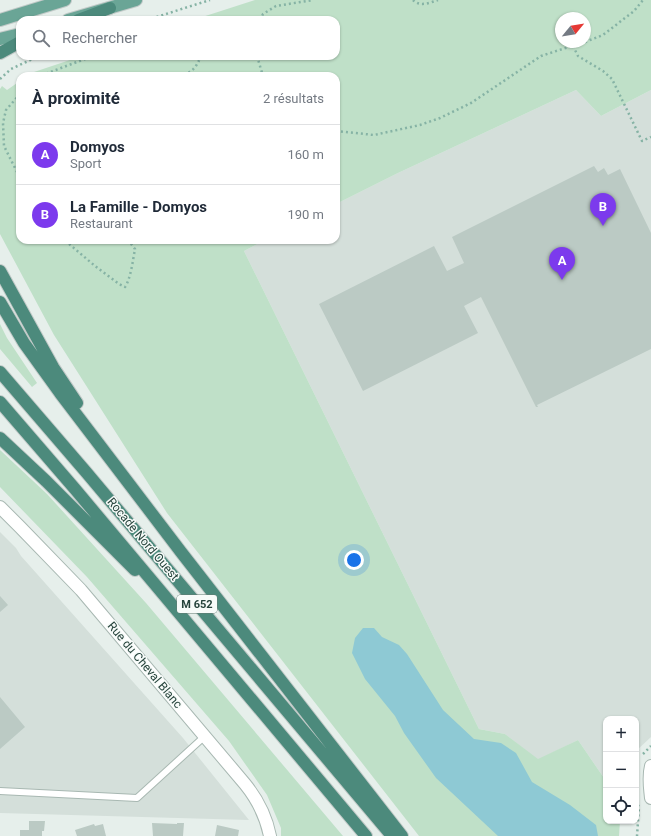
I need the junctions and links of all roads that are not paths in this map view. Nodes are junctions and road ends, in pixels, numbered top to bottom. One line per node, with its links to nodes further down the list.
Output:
1 (65, 0): 6 (main road)
2 (136, 0): 3 (main road)
3 (110, 8): 4 (main road); 5 (highway)
4 (82, 16)
5 (89, 16)
6 (0, 20)
7 (16, 35): 8 (main road)
8 (0, 39)
9 (16, 44): 10 (highway)
10 (0, 53)
11 (0, 271): 17 (highway)
12 (0, 302): 17 (highway)
13 (0, 372): 25 (highway, Rocade Nord Ouest / M 652)
14 (0, 402): 18 (highway, Rocade Nord Ouest / M 652)
15 (0, 438): 18 (highway)
16 (0, 507): 19 (street, Rue du Cheval Blanc)
17 (182, 552): 26 (highway)
18 (173, 606): 24 (highway, Rocade Nord Ouest / M 652)
19 (205, 736): 21 (lane); 23 (street, Rue du Cheval Blanc)
20 (651, 766): 22 (street)
21 (0, 791)
22 (651, 798)
23 (270, 836)
24 (366, 836)
25 (392, 836)
26 (402, 836)

